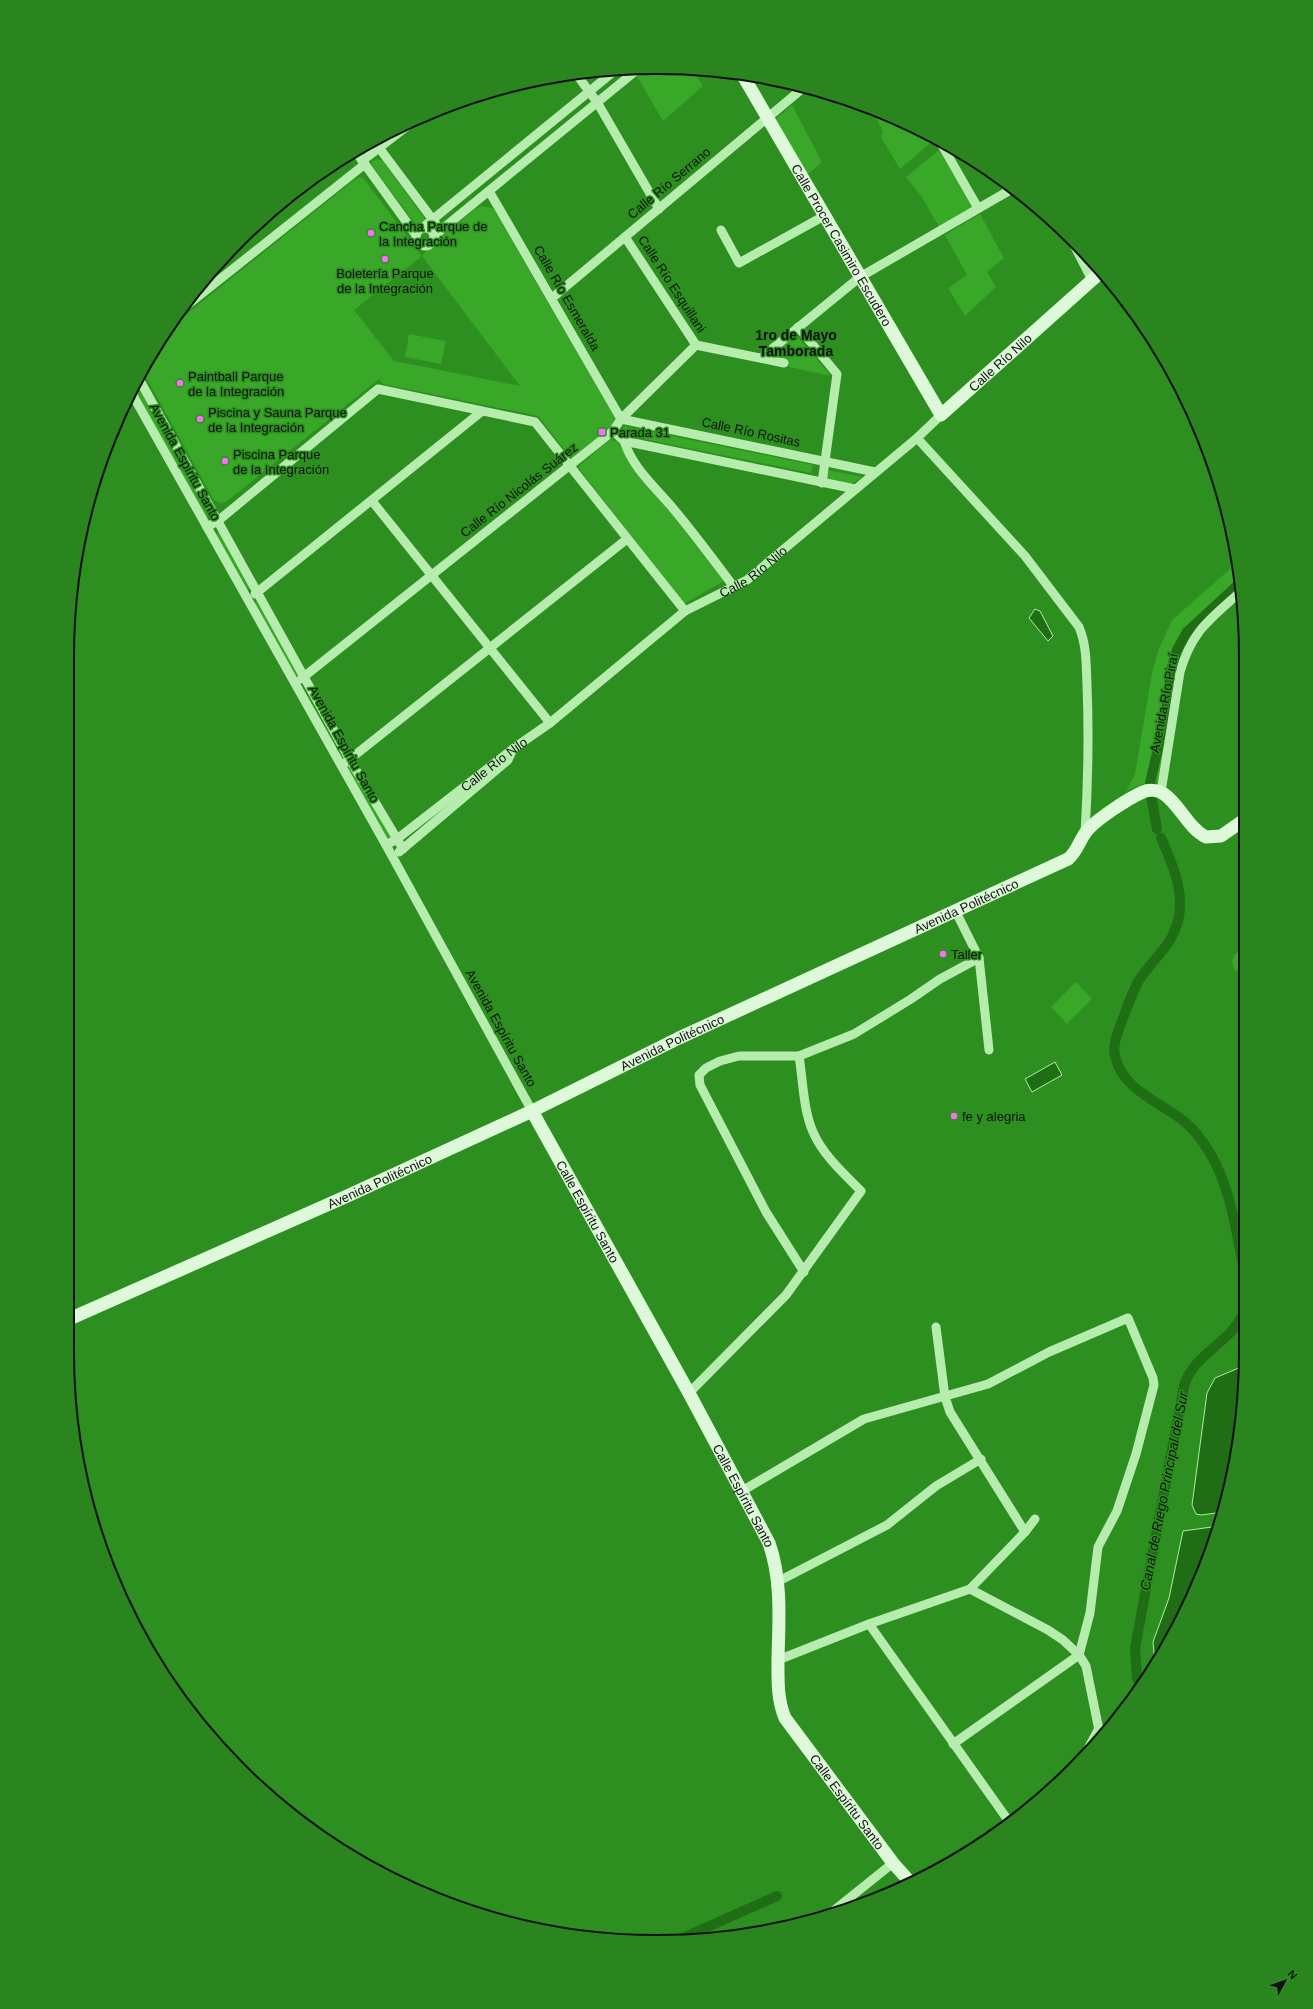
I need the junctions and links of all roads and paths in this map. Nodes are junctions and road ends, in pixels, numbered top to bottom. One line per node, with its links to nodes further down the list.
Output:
1 (631, 75): 7 (street)
2 (608, 76): 5 (street)
3 (580, 79): 5 (street)
4 (746, 81): 8 (main road, Calle Procer Casimiro Escudero)
5 (590, 91): 7 (street); 19 (street)
6 (798, 92): 8 (street, Calle Río Serrano)
7 (597, 102): 14 (street); 17 (street)
8 (767, 117): 17 (street, Calle Río Serrano); 18 (main road, Calle Procer Casimiro Escudero)
9 (377, 146): 19 (street)
10 (375, 147): 13 (street)
11 (945, 150): 16 (street)
12 (359, 156): 13 (street)
13 (364, 162): 22 (street); 27 (street)
14 (489, 191): 20 (street); 28 (street, Calle Río Esmeralda)
15 (1007, 192): 16 (street)
16 (978, 208): 26 (street)
17 (660, 209): 23 (street, Calle Río Serrano)
18 (824, 216): 21 (street); 26 (main road, Calle Procer Casimiro Escudero)
19 (433, 220): 20 (street); 22 (street)
20 (441, 230): 24 (street)
21 (721, 230)
22 (419, 232): 24 (street); 24 (street)
23 (626, 237): 28 (street, Calle Río Serrano); 30 (street, Calle Río Esquillani)
24 (433, 239)
25 (1096, 276): 36 (main road, Calle Río Nilo)
26 (860, 277): 29 (street); 36 (main road, Calle Procer Casimiro Escudero)
27 (198, 297)
28 (552, 298): 37 (street, Calle Río Esmeralda)
29 (798, 327): 31 (street); 41 (street)
30 (696, 345): 31 (street); 37 (street, Calle Río Nicolás Suárez)
31 (761, 358): 32 (street)
32 (784, 364)
33 (142, 384): 47 (street, Avenida Espíritu Santo)
34 (134, 398): 48 (street, Avenida Espíritu Santo)
35 (481, 412): 42 (street); 46 (street); 47 (street)
36 (941, 415): 39 (street, Calle Río Nilo)
37 (621, 419): 38 (street, Calle Río Nicolás Suárez); 41 (street, Calle Río Rositas)
38 (613, 431): 40 (street); 42 (street, Calle Río Nicolás Suárez)
39 (917, 438): 43 (street, Calle Río Nilo); 65 (street)
40 (624, 441): 44 (street); 51 (street)
41 (824, 461): 43 (street, Calle Río Rositas); 44 (street)
42 (570, 466): 49 (street); 50 (street, Calle Río Nicolás Suárez)
43 (875, 472): 45 (street, Calle Río Nilo)
44 (822, 483): 45 (street)
45 (855, 489): 51 (street, Calle Río Nilo)
46 (372, 501): 50 (street); 52 (street)
47 (219, 520): 48 (street); 52 (street, Avenida Espíritu Santo)
48 (207, 527): 54 (street, Avenida Espíritu Santo)
49 (627, 539): 55 (street); 56 (street)
50 (432, 575): 56 (street); 57 (street, Calle Río Nicolás Suárez)
51 (734, 587): 55 (street, Calle Río Nilo)
52 (259, 592): 54 (street); 57 (street, Avenida Espíritu Santo)
53 (1236, 596): 63 (street, Avenida Río Piraí)
54 (247, 598): 58 (street, Avenida Espíritu Santo)
55 (685, 611): 59 (street, Calle Río Nilo)
56 (491, 648): 59 (street); 61 (street)
57 (305, 676): 58 (street, Calle Río Nicolás Suárez); 61 (street, Avenida Espíritu Santo)
58 (295, 684): 62 (street, Avenida Espíritu Santo)
59 (550, 723): 60 (street, Calle Río Nilo)
60 (514, 748): 66 (street, Calle Río Nilo); 68 (street)
61 (350, 760): 62 (street); 66 (street, Avenida Espíritu Santo)
62 (341, 766): 67 (street, Avenida Espíritu Santo)
63 (1159, 792): 64 (main road); 65 (main road, Avenida Politécnico)
64 (1239, 823)
65 (1085, 833): 70 (main road, Avenida Politécnico)
66 (397, 839): 67 (street, Calle Río Nilo); 68 (street, Avenida Espíritu Santo)
67 (386, 845): 69 (street, Avenida Espíritu Santo)
68 (403, 849): 69 (street)
69 (392, 858): 74 (street, Avenida Espíritu Santo)
70 (956, 912): 71 (street); 74 (main road, Avenida Politécnico)
71 (979, 958): 72 (street); 73 (street)
72 (989, 1050)
73 (799, 1056): 75 (street); 75 (street)
74 (532, 1111): 76 (main road, Avenida Politécnico); 78 (main road, Calle Espíritu Santo)
75 (804, 1272): 78 (street)
76 (74, 1317)
77 (936, 1327): 79 (street)
78 (689, 1393): 81 (main road, Calle Espíritu Santo)
79 (945, 1397): 80 (street); 81 (street); 87 (street)
80 (981, 1459): 83 (street); 84 (street)
81 (742, 1491): 84 (main road, Calle Espíritu Santo)
82 (1036, 1519): 83 (street)
83 (1026, 1532): 85 (street)
84 (779, 1581): 88 (main road, Calle Espíritu Santo)
85 (970, 1589): 86 (street); 87 (street)
86 (869, 1624): 88 (street); 91 (street)
87 (1079, 1655): 89 (street); 91 (street)
88 (778, 1660): 93 (main road, Calle Espíritu Santo)
89 (1099, 1728): 90 (street)
90 (1095, 1736)
91 (953, 1744): 92 (street)
92 (1007, 1818)
93 (894, 1863): 94 (main road, Calle Espíritu Santo); 95 (street)
94 (907, 1878)
95 (841, 1905)

